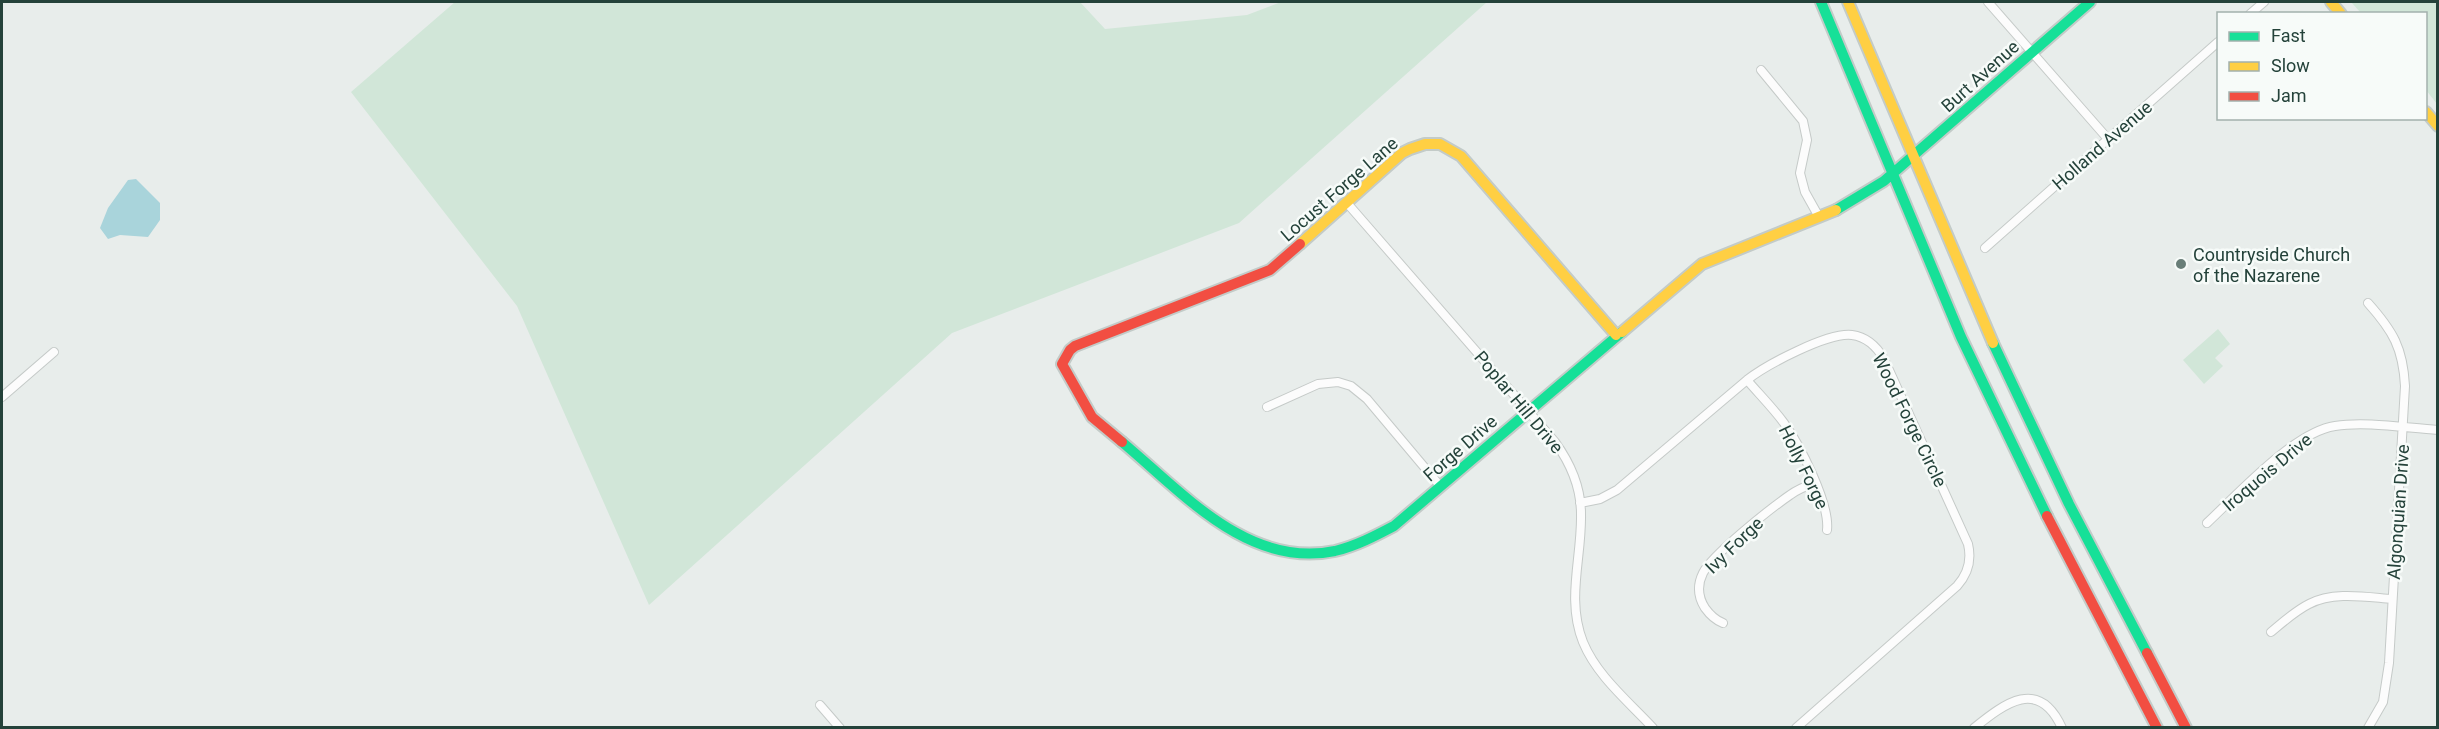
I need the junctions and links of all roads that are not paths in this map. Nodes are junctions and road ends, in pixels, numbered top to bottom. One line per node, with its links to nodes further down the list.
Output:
1 (1821, 2): 14 (main road)
2 (1848, 2): 13 (main road)
3 (1988, 2): 8 (street)
4 (2090, 2): 8 (main road, Burt Avenue)
5 (2264, 2): 6 (street)
6 (2252, 12)
7 (2217, 43): 12 (street, Holland Avenue)
8 (2031, 53): 12 (street); 13 (main road, Burt Avenue)
9 (1761, 70): 16 (street)
10 (2427, 113): 11 (main road)
11 (2438, 126)
12 (2108, 139): 17 (street, Holland Avenue)
13 (1912, 157): 14 (main road, Burt Avenue); 44 (main road)
14 (1892, 175): 16 (main road, Forge Drive); 43 (main road)
15 (1347, 202): 19 (main road, Locust Forge Lane); 21 (main road, Locust Forge Lane); 25 (street, Poplar Hill Drive)
16 (1819, 217): 19 (main road, Forge Drive)
17 (1984, 248)
18 (2368, 303): 26 (street, Algonquian Drive)
19 (1616, 335): 25 (main road, Forge Drive)
20 (54, 352): 23 (street)
21 (1062, 364): 29 (main road, Forge Drive)
22 (1747, 380): 28 (street, Holly Forge); 30 (street, Wood Forge Circle); 40 (street, Wood Forge Circle)
23 (2, 397)
24 (1267, 407): 29 (street)
25 (1529, 411): 29 (main road, Forge Drive); 30 (street, Poplar Hill Drive)
26 (2403, 428): 27 (street, Iroquois Drive); 31 (street, Iroquois Drive); 33 (street, Algonquian Drive)
27 (2438, 430)
28 (1815, 483): 32 (street, Holly Forge); 34 (street, Ivy Forge)
29 (1441, 487)
30 (1580, 502): 39 (street, Poplar Hill Drive)
31 (2207, 522)
32 (1827, 530)
33 (2392, 599): 35 (street); 37 (street, Algonquian Drive)
34 (1723, 623)
35 (2271, 632)
36 (820, 705): 38 (street)
37 (2372, 726)
38 (840, 728)
39 (1653, 728)
40 (1796, 728)
41 (1974, 728): 42 (street)
42 (2062, 728)
43 (2157, 728)
44 (2186, 728)

